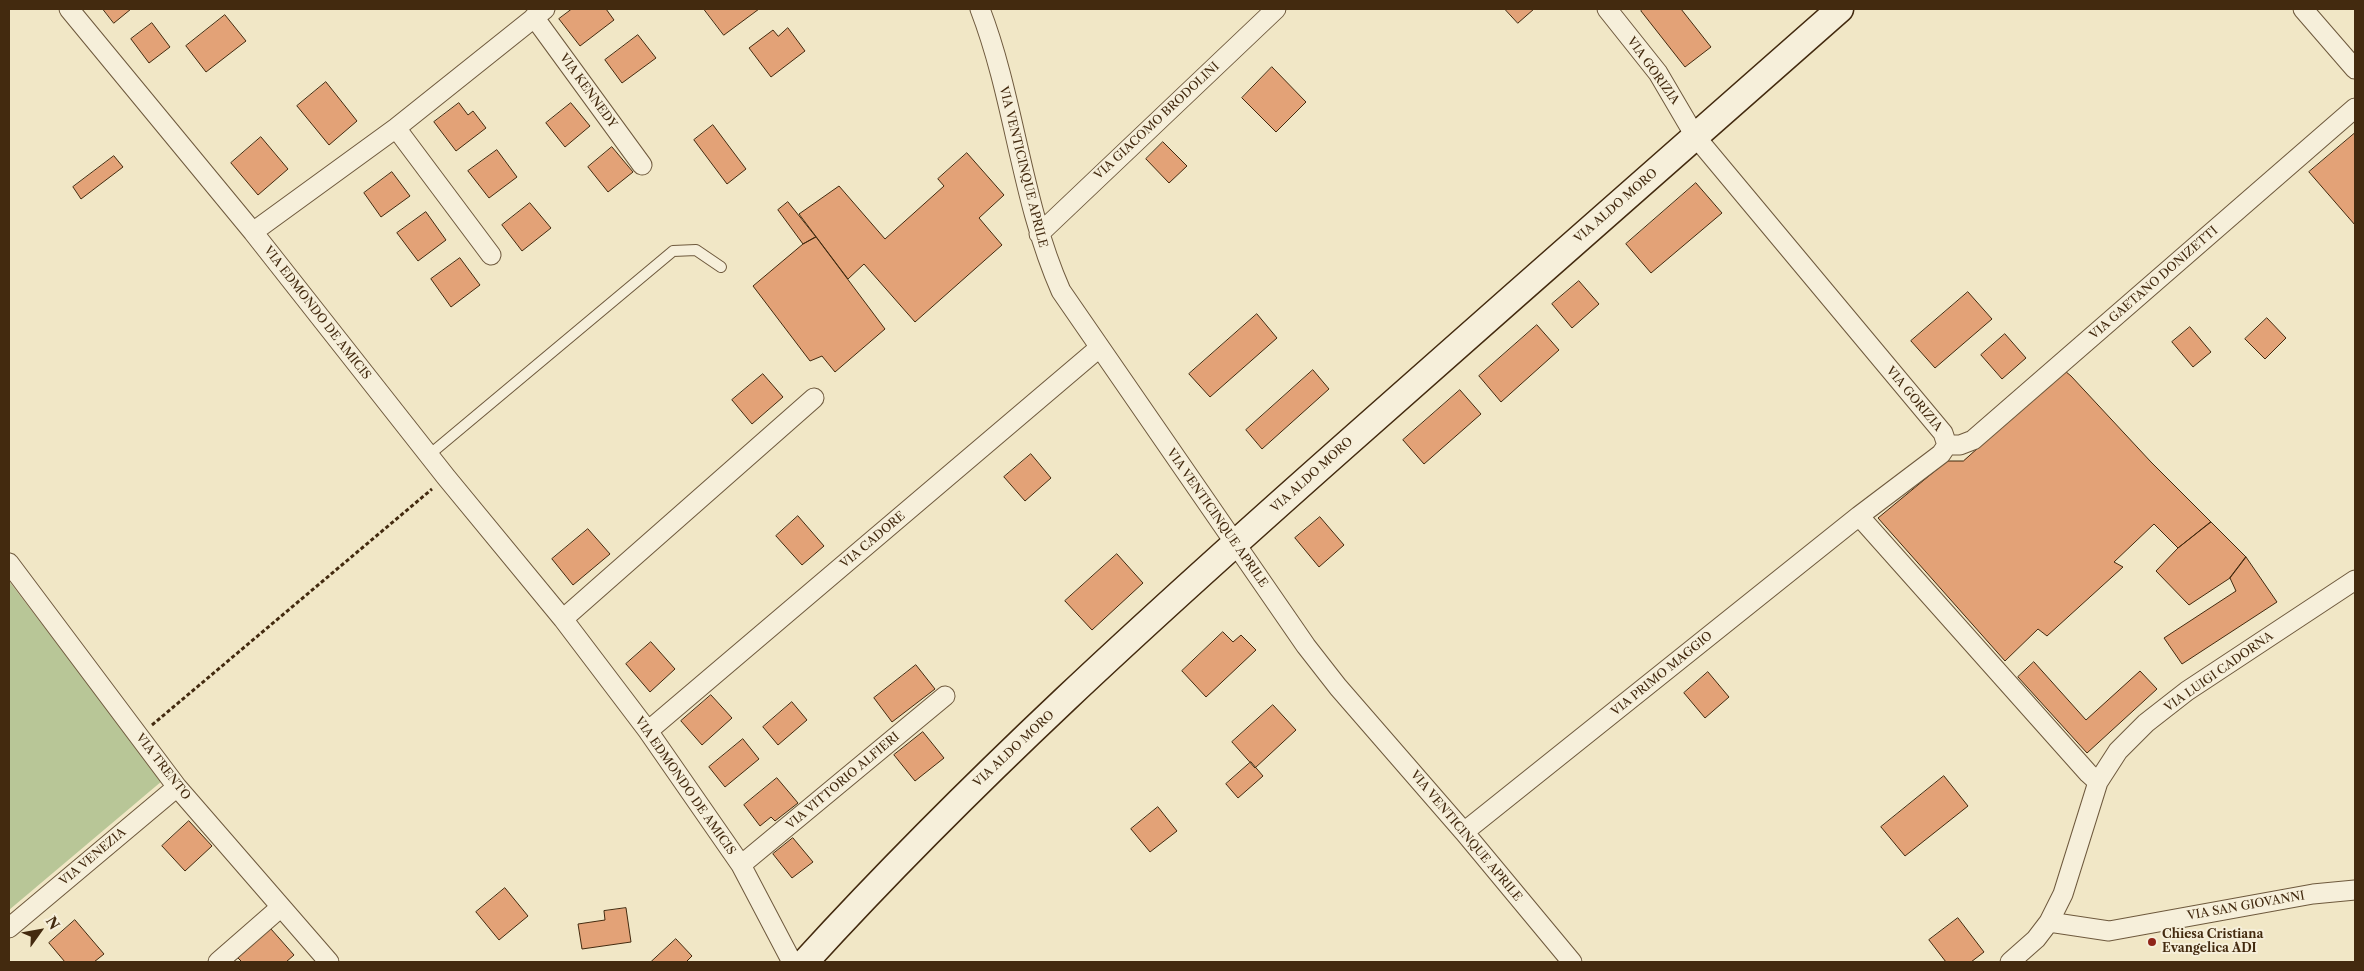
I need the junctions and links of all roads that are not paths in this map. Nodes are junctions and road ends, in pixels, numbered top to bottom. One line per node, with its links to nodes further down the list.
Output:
1 (69, 9): 13 (street, VIA EDMONDO DE AMICIS)
2 (980, 9): 14 (street, VIA VENTICINQUE APRILE)
3 (1276, 9): 14 (street, VIA GIACOMO BRODOLINI)
4 (1840, 9): 11 (main road, VIA ALDO MORO)
5 (2303, 9): 8 (street)
6 (1612, 10): 11 (street, VIA GORIZIA)
7 (539, 13): 10 (street, VIA KENNEDY); 12 (street, VIA KENNEDY)
8 (2355, 69)
9 (2355, 108): 19 (street, VIA GAETANO DONIZETTI)
10 (396, 128): 13 (street, VIA KENNEDY); 15 (street)
11 (1696, 136): 19 (street, VIA GORIZIA); 22 (main road, VIA ALDO MORO)
12 (642, 165)
13 (253, 232): 20 (street, VIA EDMONDO DE AMICIS)
14 (1039, 234): 17 (street, VIA VENTICINQUE APRILE)
15 (491, 255)
16 (721, 267): 20 (lane)
17 (1099, 348): 22 (street, VIA VENTICINQUE APRILE); 27 (street, VIA CADORE)
18 (814, 398): 25 (street)
19 (1947, 445): 21 (street, VIA GORIZIA)
20 (429, 455): 25 (street, VIA EDMONDO DE AMICIS)
21 (1859, 516): 28 (street); 30 (street, VIA PRIMO MAGGIO)
22 (1235, 544): 30 (street, VIA VENTICINQUE APRILE); 39 (main road, VIA ALDO MORO)
23 (9, 563): 29 (street, VIA TRENTO)
24 (2355, 580): 28 (street, VIA LUIGI CADORNA)
25 (563, 619): 27 (street, VIA EDMONDO DE AMICIS)
26 (945, 696): 31 (street, VIA VITTORIO ALFIERI)
27 (648, 731): 31 (street, VIA EDMONDO DE AMICIS)
28 (2098, 782): 34 (street, VIA LUIGI CADORNA)
29 (177, 787): 33 (street, VIA TRENTO); 35 (street, VIA VENEZIA)
30 (1464, 832): 40 (street, VIA VENTICINQUE APRILE)
31 (741, 865): 38 (street, VIA EDMONDO DE AMICIS)
32 (2355, 890): 34 (street, VIA SAN GIOVANNI)
33 (281, 907): 36 (street); 37 (street, VIA TRENTO)
34 (2049, 922): 41 (street, VIA LUIGI CADORNA)
35 (9, 928)
36 (218, 962)
37 (329, 962)
38 (792, 962)
39 (805, 962)
40 (1572, 962)
41 (2010, 962)

